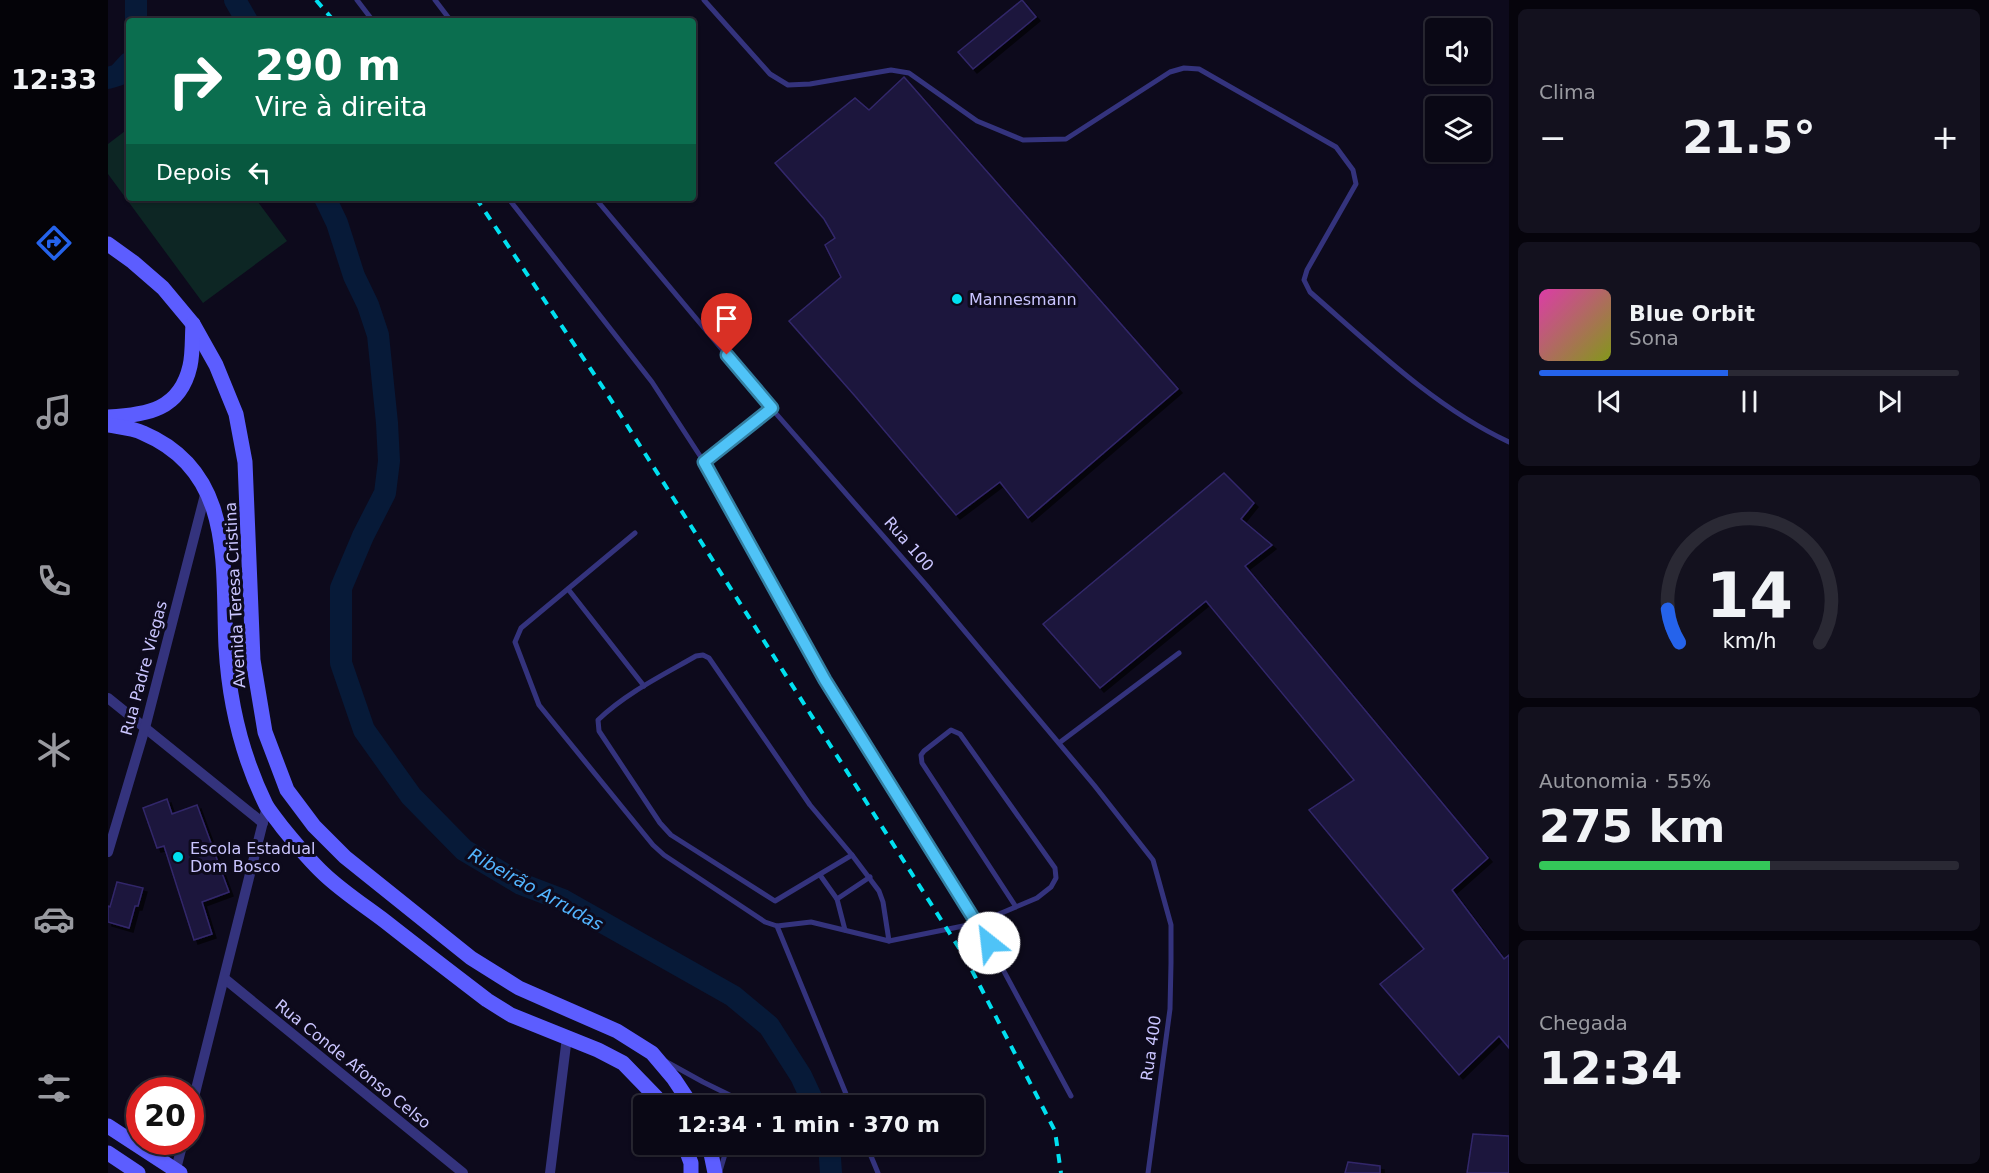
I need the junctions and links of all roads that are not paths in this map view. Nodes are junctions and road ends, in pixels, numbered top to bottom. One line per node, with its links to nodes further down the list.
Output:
1 (357, 0): 4 (lane)
2 (435, 0): 5 (lane)
3 (704, 0): 13 (lane)
4 (371, 18)
5 (449, 18)
6 (510, 201): 14 (lane)
7 (598, 201): 10 (lane, Rua 100)
8 (108, 244): 9 (main road, Avenida Teresa Cristina)
9 (193, 324): 11 (main road); 38 (main road, Avenida Teresa Cristina)
10 (772, 408): 14 (lane); 22 (lane, Rua 100)
11 (108, 417)
12 (108, 425): 15 (main road, Avenida Teresa Cristina)
13 (1509, 442)
14 (704, 462): 31 (lane)
15 (206, 490): 21 (street, Rua Padre Viegas); 23 (main road, Avenida Teresa Cristina)
16 (634, 533): 17 (lane)
17 (568, 589): 19 (lane); 33 (lane)
18 (1179, 653): 22 (lane)
19 (644, 686): 26 (lane); 27 (lane)
20 (108, 698): 21 (street)
21 (145, 728): 24 (street); 25 (street, Rua Padre Viegas)
22 (1059, 743): 32 (lane, Rua 100)
23 (267, 806): 24 (street); 37 (main road, Avenida Teresa Cristina)
24 (262, 823): 36 (street)
25 (108, 852)
26 (852, 855): 27 (lane); 28 (lane)
27 (820, 875): 29 (lane)
28 (870, 878): 29 (lane); 35 (lane)
29 (837, 898): 34 (lane)
30 (1016, 907): 30 (lane); 31 (lane)
31 (978, 923): 35 (lane); 44 (lane)
32 (1171, 925): 59 (lane, Rua 400)
33 (777, 926): 34 (lane); 43 (lane)
34 (845, 930): 35 (lane)
35 (889, 941)
36 (225, 979): 39 (street); 54 (street, Rua Conde Afonso Celso)
37 (567, 1037): 40 (main road, Avenida Teresa Cristina); 55 (street)
38 (652, 1053): 41 (main road, Avenida Teresa Cristina); 42 (lane)
39 (199, 1077)
40 (654, 1095)
41 (685, 1095)
42 (730, 1095)
43 (846, 1095)
44 (1071, 1096)
45 (108, 1125): 52 (main road)
46 (108, 1153): 53 (main road)
47 (180, 1155): 52 (street)
48 (688, 1155): 56 (main road)
49 (712, 1155): 57 (main road)
50 (724, 1155): 57 (lane)
51 (871, 1155): 58 (lane)
52 (177, 1172)
53 (138, 1173)
54 (463, 1173)
55 (550, 1173)
56 (691, 1173)
57 (717, 1173)
58 (878, 1173)
59 (1148, 1173)

